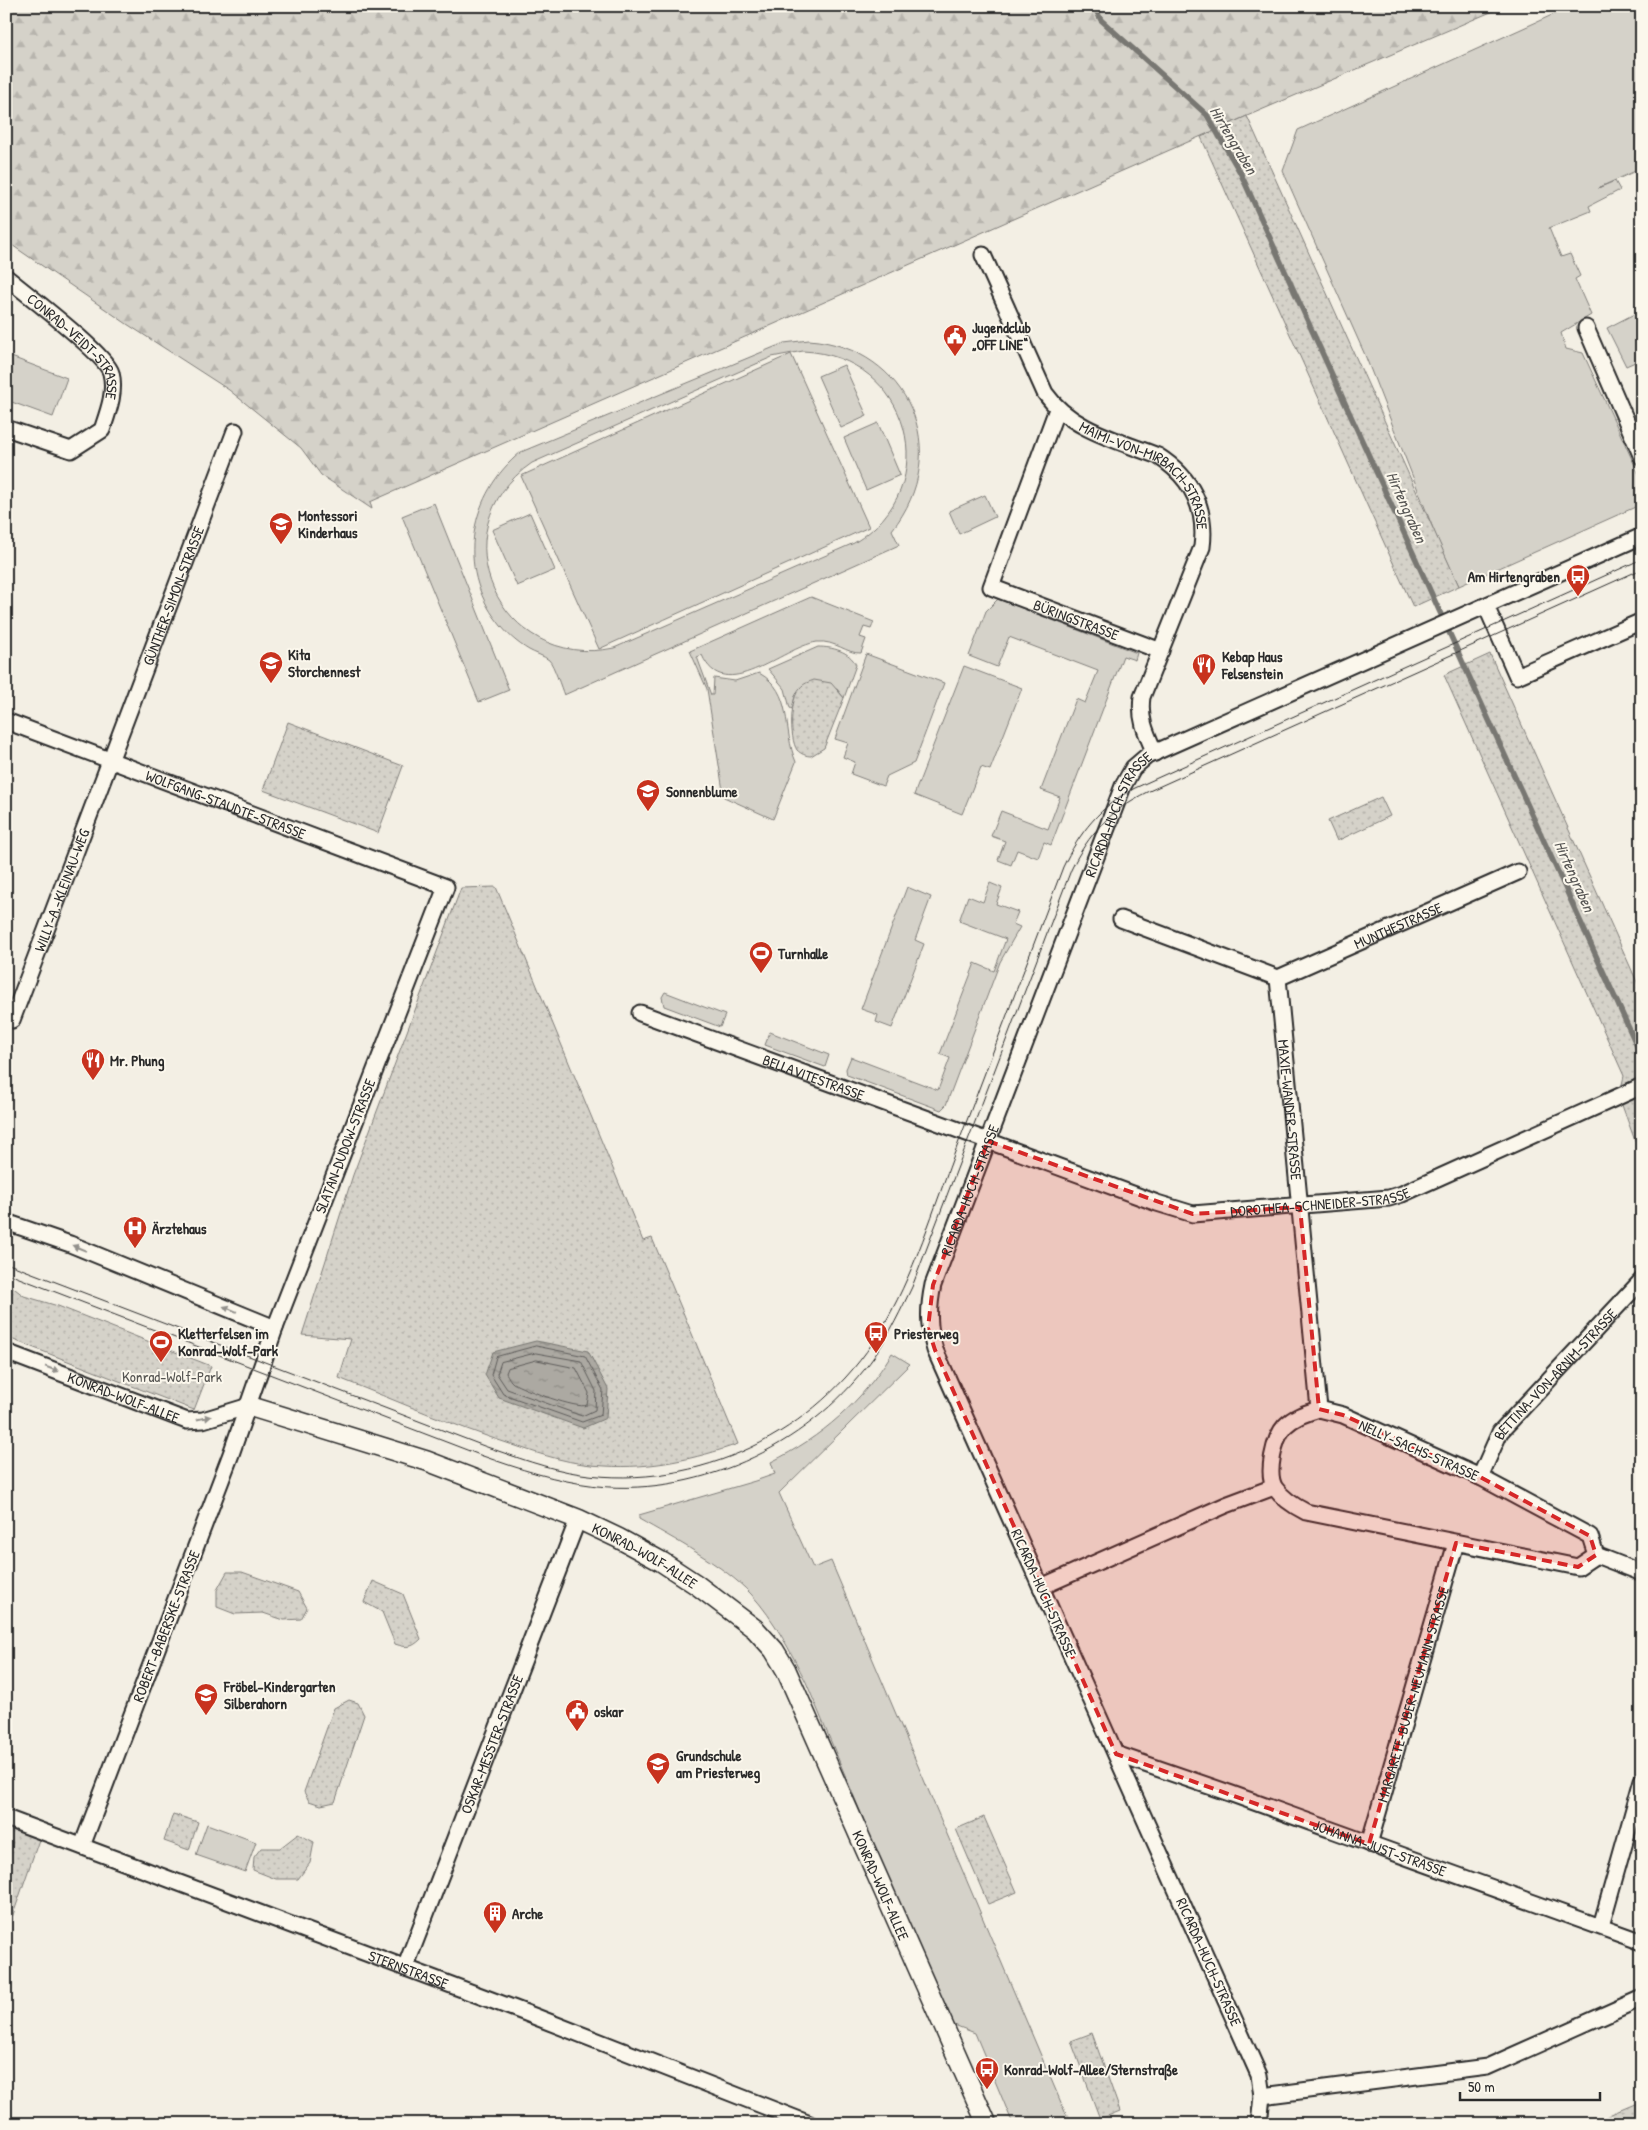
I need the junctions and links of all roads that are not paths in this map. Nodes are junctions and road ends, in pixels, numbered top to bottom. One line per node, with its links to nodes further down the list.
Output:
1 (982, 255): 4 (street, MAIMI-VON-MIRBACH-STRASSE)
2 (6, 277): 5 (street, CONRAD-VEIDT-STRASSE)
3 (1586, 328): 7 (street)
4 (1057, 409): 9 (street, MAIMI-VON-MIRBACH-STRASSE); 12 (street, MAIMI-VON-MIRBACH-STRASSE)
5 (6, 428)
6 (235, 431): 15 (street, GÜNTHER-SIMON-STRASSE)
7 (1642, 457)
8 (1642, 536): 10 (street, RICARDA-HUCH-STRASSE)
9 (991, 586): 12 (street, BÜRINGSTRASSE)
10 (1486, 606): 11 (street); 14 (street, RICARDA-HUCH-STRASSE)
11 (1642, 621)
12 (1162, 651): 14 (street, MAIMI-VON-MIRBACH-STRASSE)
13 (6, 721): 15 (street, WOLFGANG-STAUDTE-STRASSE)
14 (1155, 753): 23 (street, RICARDA-HUCH-STRASSE)
15 (111, 761): 17 (street, WOLFGANG-STAUDTE-STRASSE); 21 (street, WILLY-A.-KLEINAU-WEG)
16 (1518, 872): 19 (street, MUNTHESTRASSE)
17 (446, 887): 27 (street, SLATAN-DUDOW-STRASSE)
18 (1121, 919): 19 (street)
19 (1278, 978): 24 (street, MAXIE-WANDER-STRASSE)
20 (640, 1012): 23 (street, BELLAVITESTRASSE)
21 (12, 1020)
22 (1640, 1087): 24 (street, DOROTHEA-SCHNEIDER-STRASSE)
23 (988, 1141): 24 (street, DOROTHEA-SCHNEIDER-STRASSE); 37 (street, RICARDA-HUCH-STRASSE)
24 (1300, 1207): 30 (street, MAXIE-WANDER-STRASSE)
25 (6, 1222): 27 (street, one-way to 25)
26 (1642, 1280): 31 (street, BETTINA-VON-ARNIM-STRASSE)
27 (275, 1328): 29 (street, SLATAN-DUDOW-STRASSE)
28 (6, 1352): 29 (street, KONRAD-WOLF-ALLEE, one-way to 29)
29 (249, 1406): 33 (street, KONRAD-WOLF-ALLEE); 42 (street, ROBERT-BABERSKE-STRASSE)
30 (1320, 1409): 31 (street, NELLY-SACHS-STRASSE); 32 (street)
31 (1480, 1477): 35 (street, NELLY-SACHS-STRASSE)
32 (1274, 1487): 34 (street); 37 (street)
33 (578, 1519): 45 (street, OSKAR-MESSTER-STRASSE); 49 (street, KONRAD-WOLF-ALLEE)
34 (1456, 1543): 35 (street); 41 (street, MARGARETE-BUBER-NEUMANN-STRASSE)
35 (1596, 1555): 36 (street)
36 (1642, 1573)
37 (1041, 1587): 38 (street, RICARDA-HUCH-STRASSE)
38 (1116, 1754): 41 (street, JOHANNA-JUST-STRASSE); 47 (street, RICARDA-HUCH-STRASSE)
39 (1642, 1780): 43 (street)
40 (6, 1818): 42 (street, STERNSTRASSE)
41 (1369, 1844): 43 (street, JOHANNA-JUST-STRASSE)
42 (82, 1846): 45 (street, STERNSTRASSE)
43 (1601, 1926): 44 (street, JOHANNA-JUST-STRASSE)
44 (1642, 1942)
45 (405, 1968): 48 (street, STERNSTRASSE)
46 (1642, 1998): 47 (street)
47 (1262, 2096): 50 (street, RICARDA-HUCH-STRASSE)
48 (810, 2124)
49 (987, 2124)
50 (1259, 2124)

